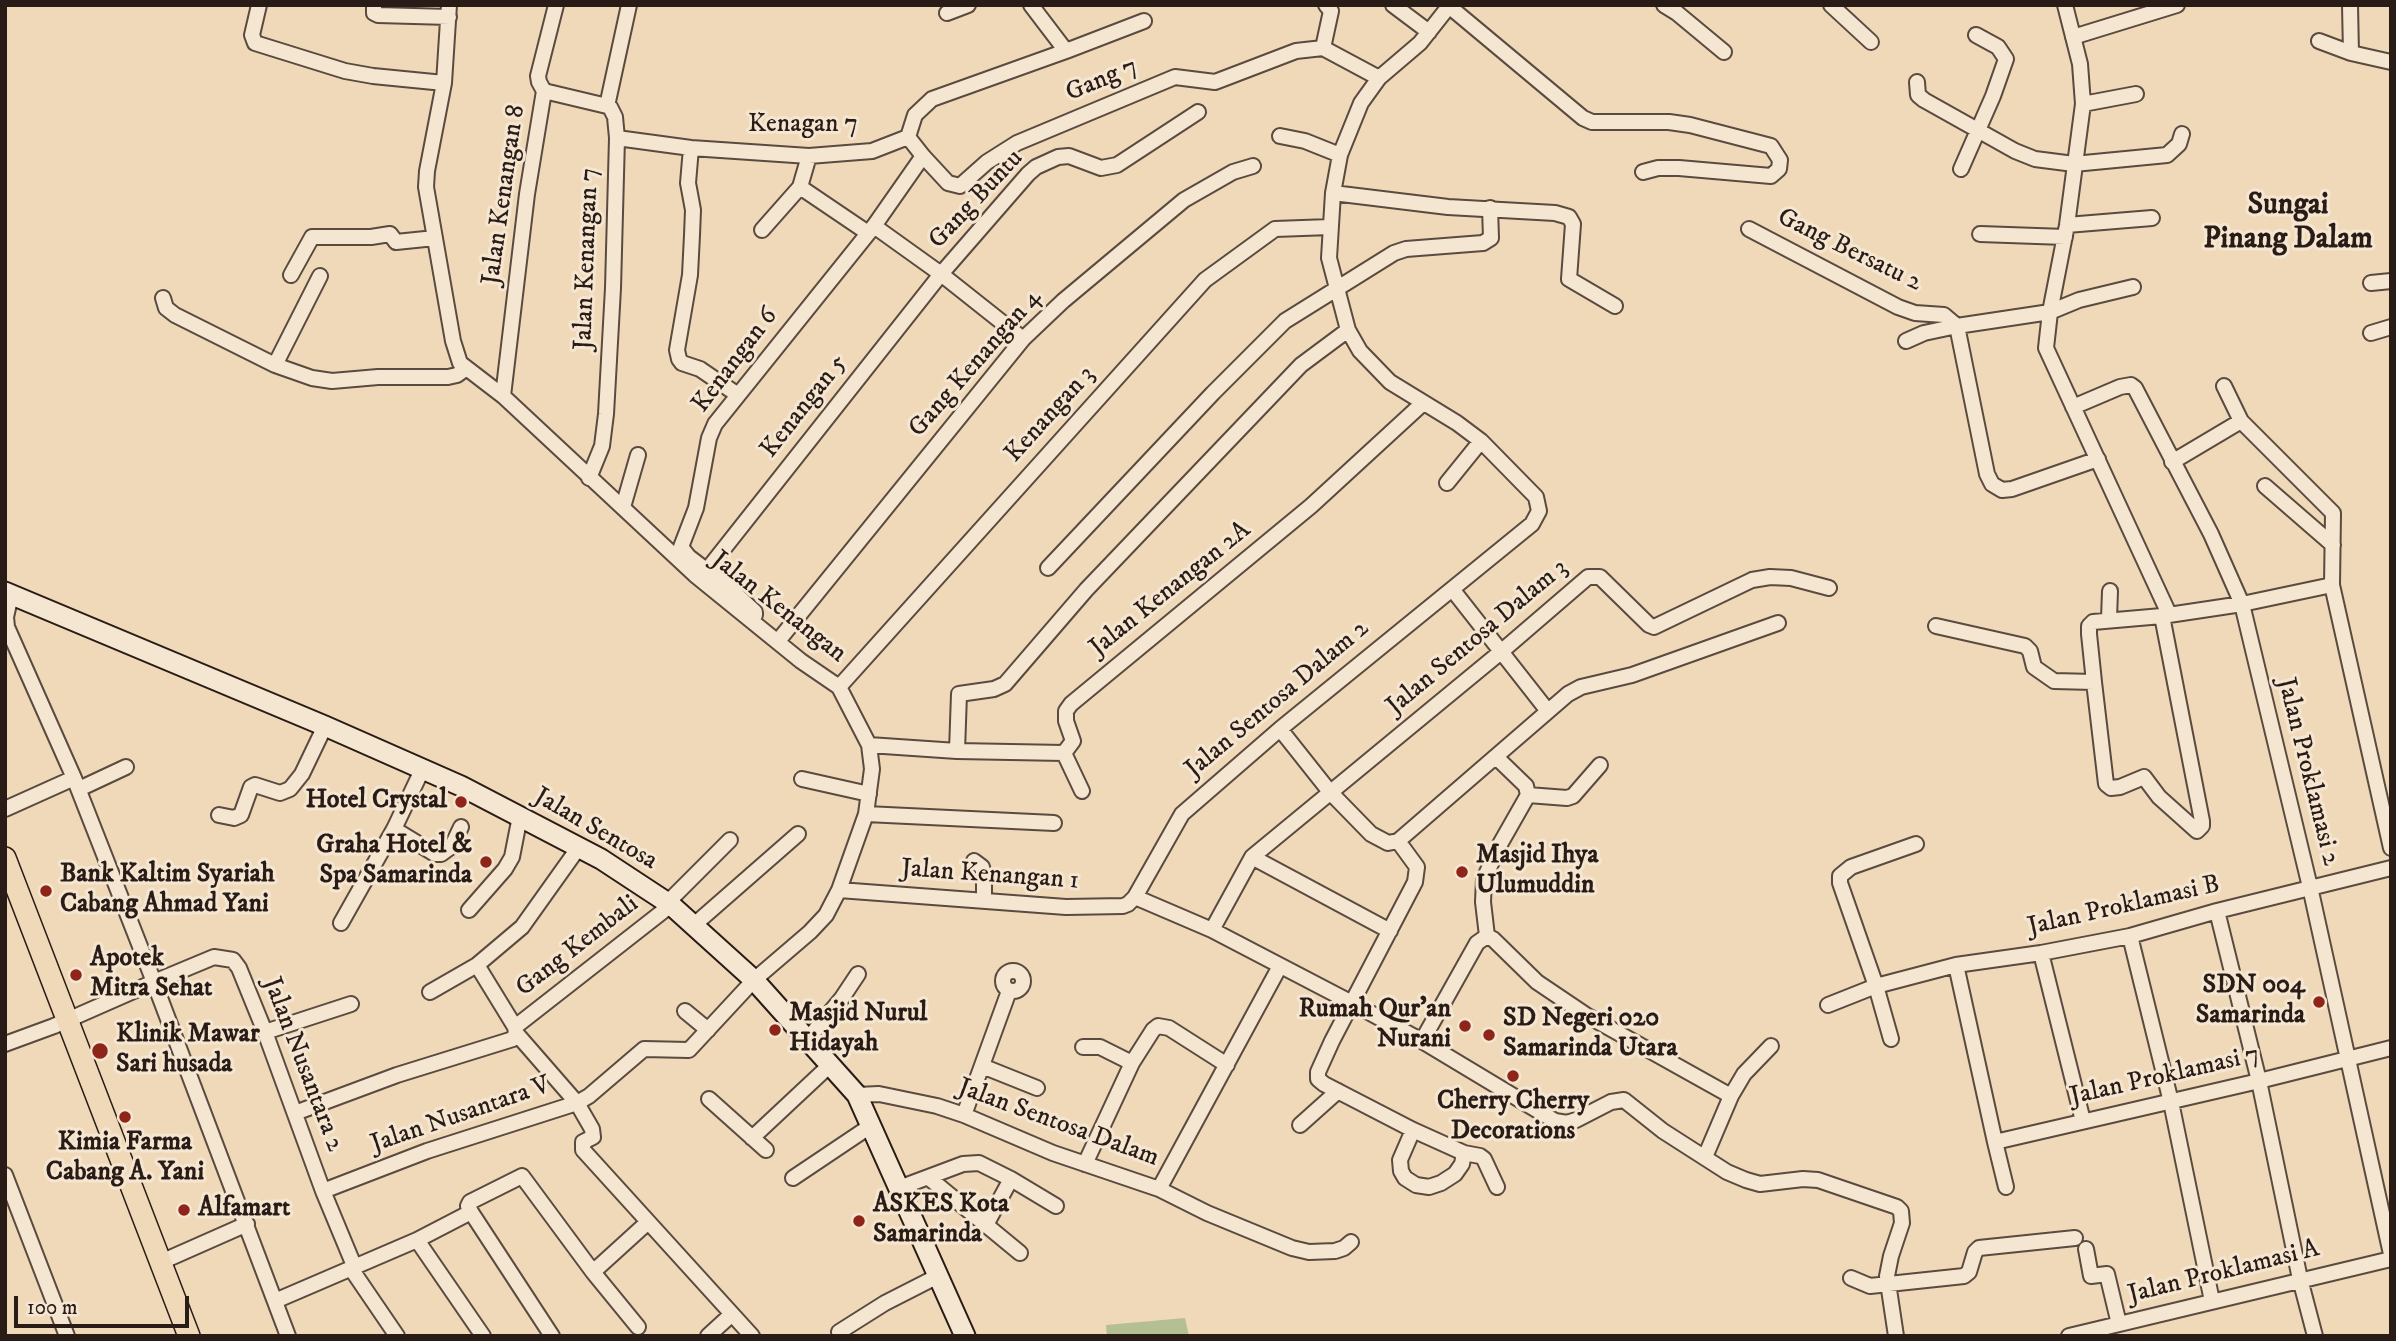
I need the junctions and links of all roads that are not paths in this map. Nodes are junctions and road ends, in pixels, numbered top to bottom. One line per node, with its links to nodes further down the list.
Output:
1 (259, 5): 30 (street)
2 (374, 5): 15 (street)
3 (556, 5): 31 (street, Jalan Kenangan 8)
4 (629, 5): 34 (street)
5 (968, 5): 16 (street)
6 (1031, 5): 24 (street)
7 (1326, 5): 23 (street)
8 (1393, 5): 18 (street)
9 (1664, 5): 25 (street)
10 (1831, 5): 22 (street)
11 (2065, 5): 20 (street)
12 (2178, 5): 20 (street)
13 (2350, 5): 26 (street)
14 (1450, 6): 18 (street); 48 (street)
15 (449, 11): 30 (street)
16 (947, 13)
17 (1144, 21): 24 (street)
18 (1429, 32): 28 (street)
19 (1976, 35): 36 (street)
20 (2073, 37): 33 (street)
21 (2319, 41): 26 (street)
22 (1871, 42)
23 (1323, 48): 28 (street); 44 (street, Gang 7)
24 (1066, 51): 39 (street)
25 (1724, 52)
26 (2351, 53): 27 (street)
27 (2391, 62)
28 (1379, 78): 42 (street)
29 (1917, 82): 36 (street)
30 (444, 83): 59 (street)
31 (544, 91): 34 (street); 80 (street, Jalan Kenangan 8)
32 (2136, 94): 33 (street)
33 (2083, 104): 45 (street)
34 (607, 106): 40 (street, Jalan Kenangan 7)
35 (1198, 112): 60 (street, Gang Buntu)
36 (1978, 131): 45 (street); 47 (street)
37 (2182, 134): 45 (street)
38 (1280, 136): 42 (street)
39 (908, 137): 43 (street, Kenagan 7); 44 (street)
40 (617, 138): 41 (street, Kenagan 7); 88 (street, Jalan Kenangan 7)
41 (691, 148): 43 (street, Kenagan 7); 79 (street)
42 (1340, 155): 50 (street)
43 (809, 156): 49 (street)
44 (922, 156): 56 (street, Kenangan 6)
45 (2074, 164): 57 (street)
46 (1253, 166): 74 (street, Gang Kenangan 4)
47 (1961, 169)
48 (1643, 172)
49 (800, 187): 55 (street); 56 (street)
50 (1333, 193): 51 (street); 53 (street)
51 (1490, 208): 66 (street); 68 (street)
52 (2152, 218): 57 (street)
53 (1330, 227): 66 (street); 109 (street, Kenangan 3)
54 (1748, 229): 70 (street, Gang Bersatu 2)
55 (762, 230)
56 (871, 230): 60 (street); 79 (street, Kenangan 6)
57 (2066, 231): 58 (street); 69 (street)
58 (1980, 234)
59 (435, 238): 61 (street); 77 (street)
60 (941, 274): 74 (street); 94 (street, Kenangan 5)
61 (291, 275)
62 (320, 276): 76 (street)
63 (2391, 281): 64 (street)
64 (2371, 283)
65 (2133, 286): 69 (street)
66 (1335, 288): 72 (street); 93 (street)
67 (163, 298): 76 (street)
68 (1615, 306)
69 (2050, 312): 70 (street); 82 (street)
70 (1957, 326): 75 (street); 86 (street)
71 (2391, 327): 73 (street)
72 (1348, 330): 81 (street); 114 (street, Jalan Kenangan 2A)
73 (2371, 333)
74 (1023, 339): 106 (street, Gang Kenangan 4)
75 (1906, 341)
76 (275, 365): 77 (street)
77 (465, 369): 80 (street, Jalan Kenangan)
78 (2224, 386): 83 (street)
79 (738, 395): 94 (street, Kenangan 6)
80 (503, 396): 88 (street, Jalan Kenangan)
81 (1422, 404): 84 (street); 115 (street, Jalan Kenangan 2A)
82 (2073, 407): 86 (street); 87 (street, Jalan Proklamasi 2)
83 (2242, 421): 87 (street); 92 (street)
84 (1481, 441): 89 (street); 97 (street, Jalan Sentosa Dalam 2)
85 (638, 455): 91 (street)
86 (2098, 459): 101 (street)
87 (2172, 462): 100 (street, Jalan Proklamasi 2)
88 (589, 478): 91 (street, Jalan Kenangan)
89 (1447, 483)
90 (2266, 486): 92 (street)
91 (623, 507): 103 (street, Jalan Kenangan)
92 (2333, 545): 95 (street)
93 (1048, 568)
94 (707, 570): 103 (street, Kenangan 6)
95 (2332, 585): 100 (street); 138 (street)
96 (1829, 588): 107 (street, Jalan Sentosa Dalam 3)
97 (1452, 589): 107 (street); 112 (street, Jalan Sentosa Dalam 2)
98 (2110, 591): 102 (street)
99 (8, 593): 111 (street, Jalan Sentosa); 121 (street)
100 (2242, 604): 101 (street); 143 (street, Jalan Proklamasi 2)
101 (2165, 615): 102 (street); 108 (street)
102 (2109, 619): 108 (street)
103 (755, 623): 106 (street, Jalan Kenangan)
104 (1778, 623): 110 (street)
105 (1936, 626): 108 (street)
106 (778, 641): 109 (street, Jalan Kenangan)
107 (1502, 651): 110 (street); 123 (street, Jalan Sentosa Dalam 3)
108 (2094, 682)
109 (838, 687): 113 (street, Jalan Kenangan)
110 (1547, 710): 116 (street)
111 (325, 726): 119 (street, Jalan Sentosa); 128 (street)
112 (1280, 729): 123 (street); 146 (street, Jalan Sentosa Dalam 2)
113 (869, 745): 114 (street); 124 (street, Jalan Kenangan)
114 (957, 751): 115 (street)
115 (1064, 753): 122 (street)
116 (1496, 757): 125 (street); 135 (street)
117 (1600, 765): 125 (street)
118 (126, 767): 121 (street)
119 (423, 768): 129 (street, Jalan Sentosa); 132 (street)
120 (802, 779): 124 (street)
121 (77, 784): 126 (street); 163 (street)
122 (1082, 792)
123 (1330, 792): 135 (street); 139 (street, Jalan Sentosa Dalam 3)
124 (869, 794): 127 (street, Jalan Kenangan)
125 (1528, 795): 155 (street)
126 (5, 809)
127 (866, 814): 130 (street); 144 (street, Jalan Kenangan)
128 (219, 815)
129 (520, 816): 137 (street, Jalan Sentosa); 149 (street)
130 (1054, 823)
131 (461, 827): 132 (street)
132 (394, 828): 151 (street)
133 (798, 834): 152 (street)
134 (730, 840): 148 (street, Gang Kembali)
135 (1398, 841): 154 (street)
136 (1916, 844): 164 (street)
137 (579, 847): 148 (street, Jalan Sentosa); 158 (street)
138 (2391, 848)
139 (1252, 857): 153 (street, Jalan Sentosa Dalam 3); 154 (street)
140 (5, 858): 171 (main road)
141 (974, 861): 147 (street)
142 (2391, 868): 143 (street, Jalan Proklamasi B)
143 (2310, 887): 150 (street, Jalan Proklamasi B); 182 (street, Jalan Proklamasi 2)
144 (839, 890): 147 (street, Jalan Kenangan 1); 162 (street, Jalan Kenangan)
145 (5, 894): 171 (main road)
146 (1135, 897): 147 (street, Jalan Kenangan 1); 153 (street)
147 (984, 901)
148 (669, 904): 152 (street, Jalan Sentosa); 172 (street, Gang Kembali)
149 (469, 910)
150 (2217, 911): 156 (street, Jalan Proklamasi B); 187 (street)
151 (341, 923)
152 (694, 925): 162 (street, Jalan Sentosa)
153 (1212, 930): 160 (street)
154 (1390, 931): 167 (street)
155 (1487, 936): 177 (street); 191 (street)
156 (2130, 936): 157 (street, Jalan Proklamasi B); 193 (street)
157 (2041, 953): 159 (street, Jalan Proklamasi B); 197 (street)
158 (477, 965): 166 (street); 172 (street)
159 (1956, 965): 164 (street, Jalan Proklamasi B); 202 (street)
160 (1280, 966): 167 (street); 185 (street, Jalan Sentosa Dalam)
161 (858, 974): 176 (street)
162 (754, 980): 173 (street, Jalan Kenangan); 176 (street, Jalan Sentosa)
163 (154, 982): 171 (street); 174 (street, Jalan Nusantara 2); 219 (street)
164 (1876, 986): 169 (street, Jalan Proklamasi B); 175 (street)
165 (1009, 991): 186 (street)
166 (430, 992)
167 (1352, 1003): 177 (street); 189 (street)
168 (351, 1004): 174 (street)
169 (1828, 1005)
170 (685, 1011): 173 (street)
171 (61, 1023): 178 (street); 227 (main road); 241 (main road)
172 (516, 1030): 194 (street); 195 (street, Gang Kembali)
173 (708, 1031): 194 (street, Jalan Kenangan)
174 (265, 1032): 195 (street, Jalan Nusantara 2)
175 (1891, 1039)
176 (807, 1040): 184 (street, Jalan Sentosa)
177 (1422, 1041): 205 (street)
178 (5, 1044)
179 (1772, 1046): 191 (street)
180 (1083, 1047): 183 (street)
181 (2391, 1048): 182 (street, Jalan Proklamasi 7)
182 (2348, 1059): 187 (street, Jalan Proklamasi 7); 226 (street, Jalan Proklamasi 2)
183 (1132, 1063): 185 (street); 206 (street)
184 (830, 1065): 190 (street, Jalan Sentosa); 201 (street)
185 (1227, 1065): 214 (street, Jalan Sentosa Dalam)
186 (982, 1066): 188 (street); 196 (street)
187 (2259, 1082): 193 (street, Jalan Proklamasi 7); 232 (street)
188 (1037, 1088)
189 (1338, 1091): 199 (street); 200 (street)
190 (857, 1095): 196 (street, Jalan Sentosa Dalam); 198 (street, Jalan Sentosa)
191 (1731, 1096): 205 (street)
192 (709, 1099): 201 (street)
193 (2171, 1102): 197 (street, Jalan Proklamasi 7); 235 (street)
194 (577, 1103): 215 (street, Jalan Nusantara V); 218 (street)
195 (295, 1113): 215 (street, Jalan Nusantara 2)
196 (964, 1115): 206 (street, Jalan Sentosa Dalam)
197 (2083, 1121): 202 (street, Jalan Proklamasi 7)
198 (872, 1125): 208 (street); 213 (street, Jalan Sentosa)
199 (1300, 1125)
200 (1413, 1130): 204 (street); 204 (street)
201 (752, 1138): 203 (street)
202 (1995, 1144): 211 (street)
203 (766, 1150)
204 (1464, 1153): 212 (street)
205 (1705, 1157): 233 (street)
206 (1085, 1164): 214 (street, Jalan Sentosa Dalam)
207 (5, 1175): 240 (street)
208 (793, 1178)
209 (929, 1178): 210 (street); 213 (street); 220 (street)
210 (1012, 1179): 216 (street); 220 (street)
211 (2006, 1186)
212 (1497, 1187)
213 (899, 1188): 230 (street, Jalan Sentosa)
214 (1159, 1189): 223 (street)
215 (323, 1191): 228 (street, Jalan Nusantara 2)
216 (1056, 1206)
217 (471, 1212): 222 (street); 229 (street); 246 (street)
218 (648, 1222): 229 (street); 236 (street)
219 (247, 1224): 227 (street); 234 (street)
220 (986, 1225): 225 (street)
221 (2075, 1238): 233 (street)
222 (417, 1240): 228 (street); 245 (street)
223 (1351, 1242)
224 (2086, 1249): 237 (street)
225 (1020, 1253)
226 (2391, 1256): 232 (street, Jalan Proklamasi A)
227 (161, 1262): 242 (main road)
228 (353, 1269): 234 (street); 244 (street, Jalan Nusantara 2)
229 (593, 1272): 238 (street)
230 (938, 1276): 239 (street); 249 (street, Jalan Sentosa)
231 (1851, 1278): 233 (street)
232 (2300, 1279): 235 (street, Jalan Proklamasi A); 252 (street)
233 (1887, 1284): 250 (street)
234 (275, 1301): 243 (street)
235 (2212, 1301): 237 (street, Jalan Proklamasi A)
236 (732, 1314): 247 (street); 248 (street)
237 (2119, 1324): 251 (street, Jalan Proklamasi A)
238 (638, 1327)
239 (839, 1332)
240 (67, 1336)
241 (174, 1336)
242 (189, 1336)
243 (288, 1336)
244 (397, 1336)
245 (483, 1336)
246 (552, 1336)
247 (708, 1336)
248 (752, 1336)
249 (965, 1336)
250 (1896, 1336)
251 (2068, 1336)
252 (2315, 1336)

